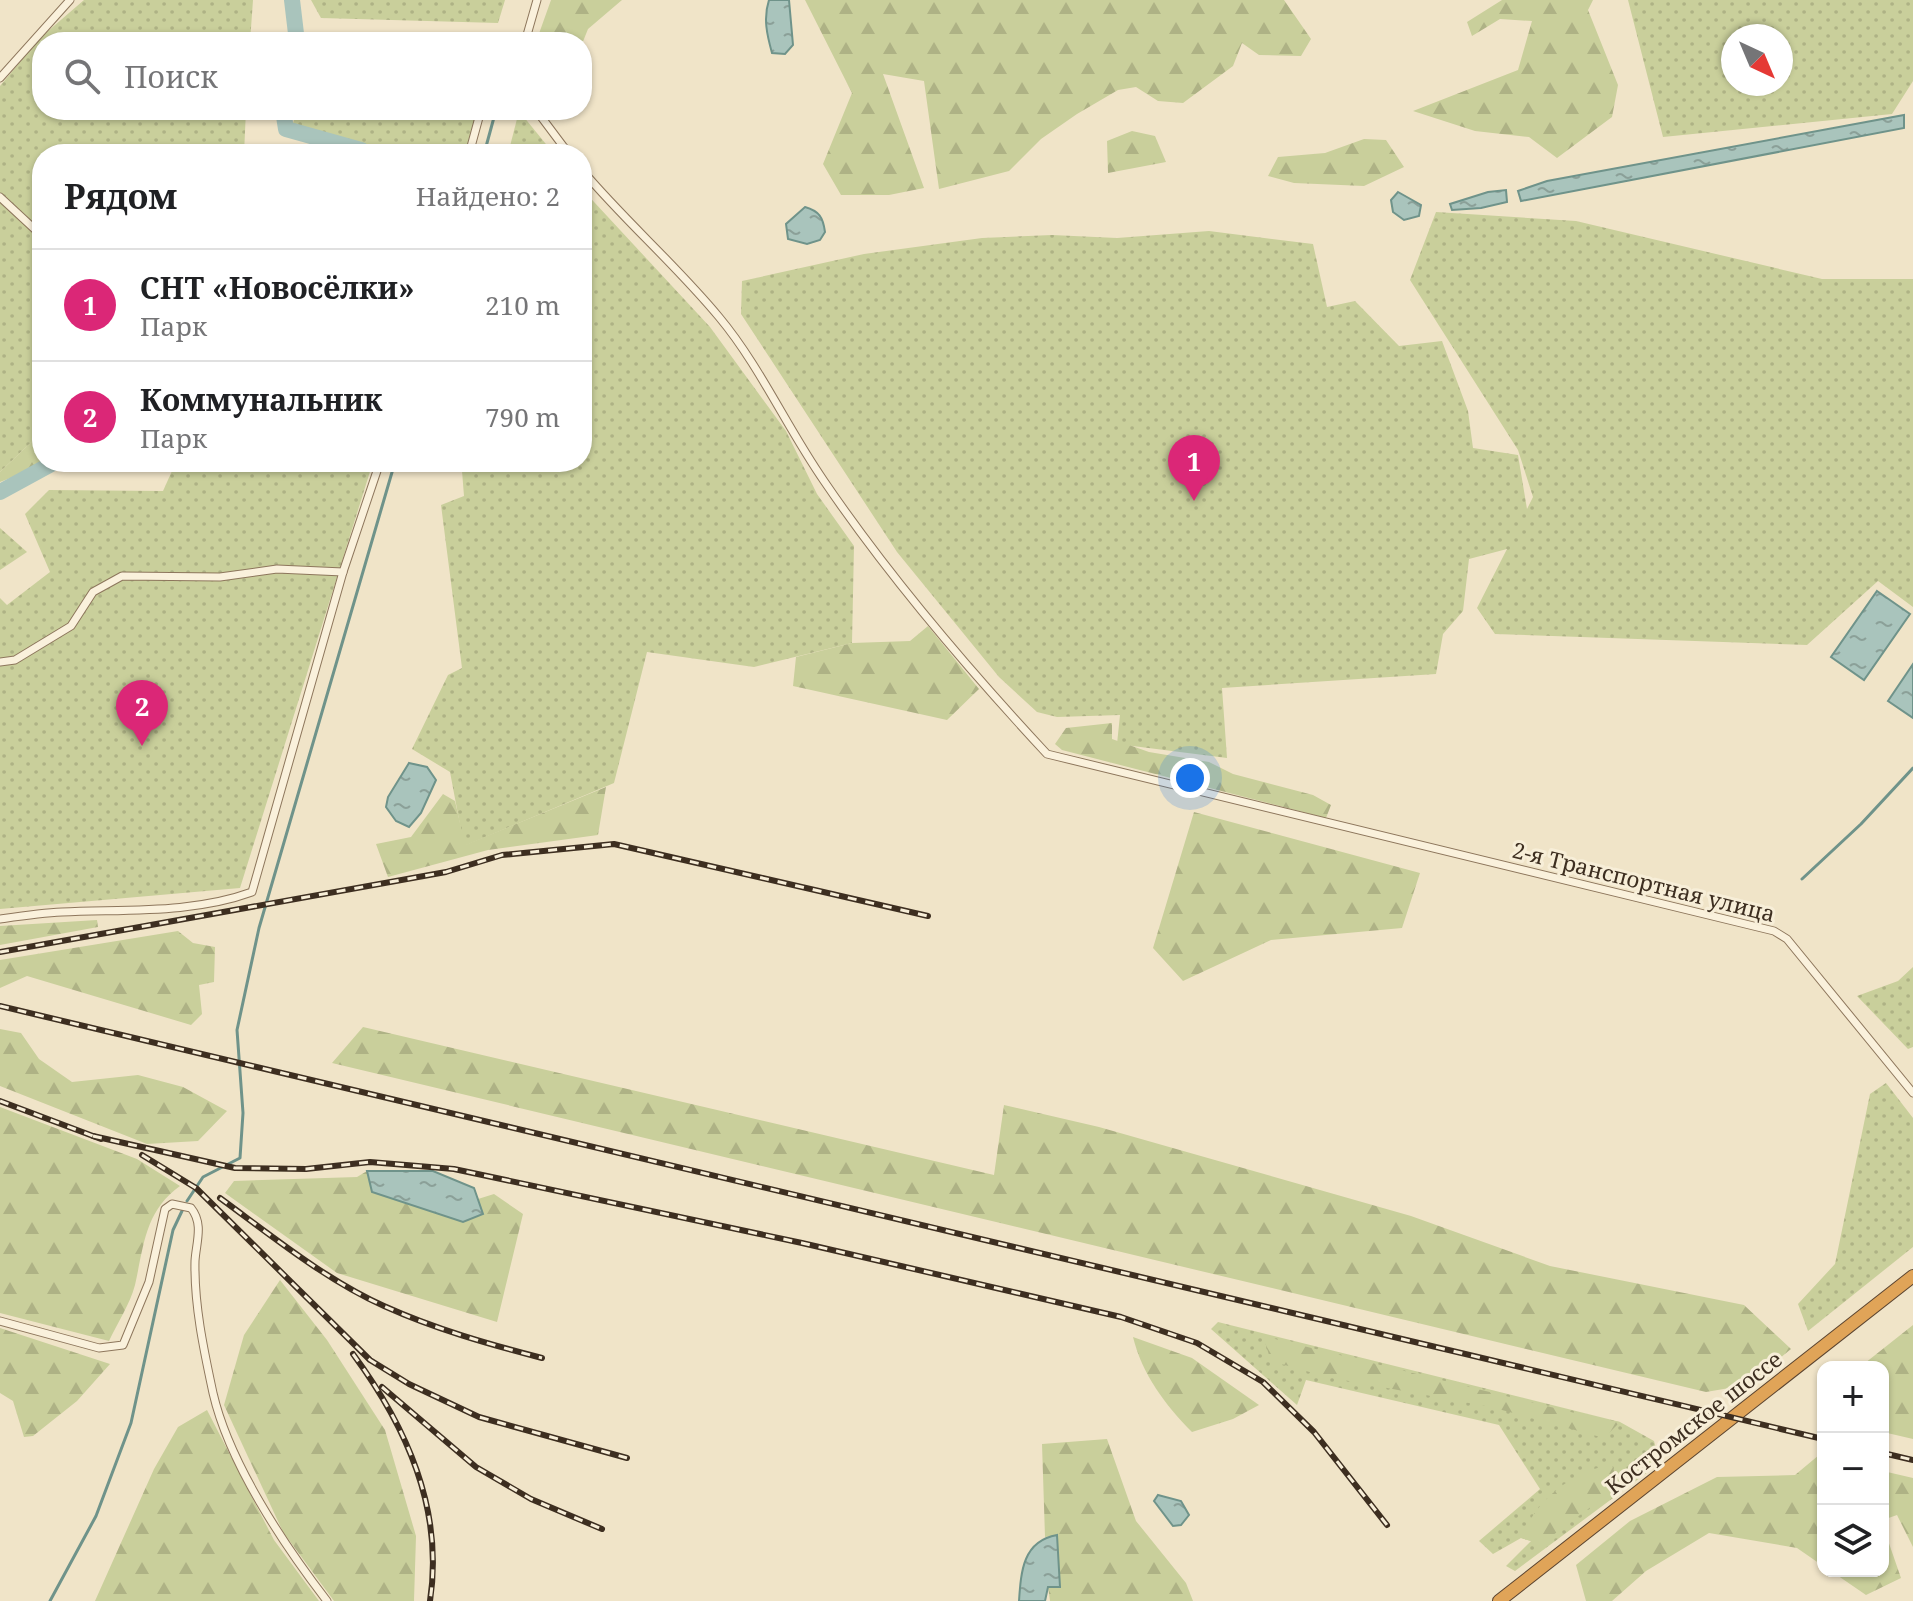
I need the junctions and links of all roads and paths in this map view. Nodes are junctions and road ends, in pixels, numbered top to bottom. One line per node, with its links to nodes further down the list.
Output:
1 (70, 0): 3 (street)
2 (537, 0): 4 (street)
3 (41, 32)
4 (528, 32)
5 (32, 42): 6 (street)
6 (0, 78)
7 (478, 120): 9 (street)
8 (544, 120): 10 (street)
9 (472, 144)
10 (562, 144)
11 (592, 182): 18 (street, 2-я Транспортная улица)
12 (0, 197): 13 (street)
13 (32, 227)
14 (377, 472): 15 (street)
15 (343, 572): 16 (street); 17 (street)
16 (0, 662)
17 (0, 919)
18 (1913, 1093)
19 (1913, 1276): 22 (highway, Костромское шоссе)
20 (0, 1321): 21 (street)
21 (327, 1601)
22 (1499, 1601)

